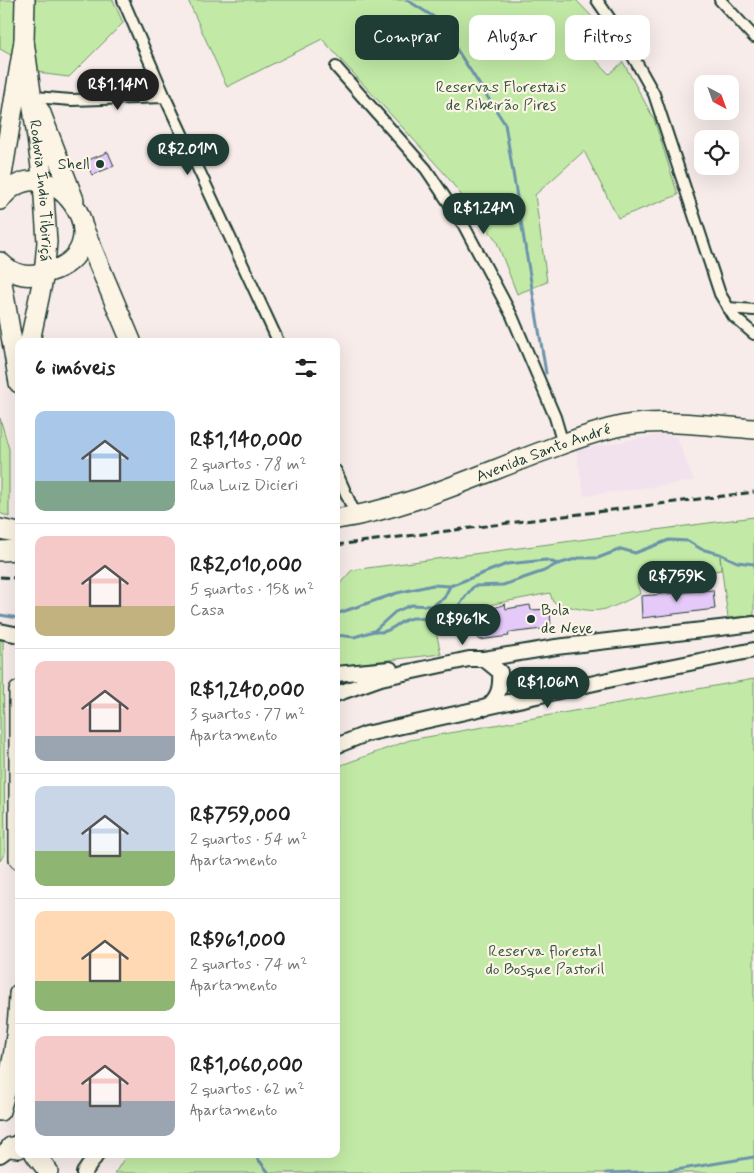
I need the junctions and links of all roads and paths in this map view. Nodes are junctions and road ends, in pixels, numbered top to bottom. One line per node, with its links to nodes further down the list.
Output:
1 (24, 0): 6 (highway, Rodovia Índio Tibiriçá)
2 (123, 0): 9 (street)
3 (597, 0): 27 (street)
4 (720, 0): 5 (street)
5 (754, 37)
6 (24, 41): 8 (highway, Rodovia Índio Tibiriçá); 14 (highway, Rodovia Índio Tibiriçá)
7 (336, 67): 35 (street)
8 (30, 76): 11 (highway); 12 (highway, Rodovia Índio Tibiriçá)
9 (165, 98): 10 (street); 32 (street)
10 (71, 100): 11 (street); 11 (street)
11 (38, 105): 16 (highway)
12 (43, 182): 13 (highway); 16 (highway); 17 (highway, Rodovia Índio Tibiriçá)
13 (19, 183): 15 (highway); 17 (highway)
14 (0, 187)
15 (0, 200)
16 (75, 204): 18 (highway)
17 (45, 206): 19 (highway, Rodovia Índio Tibiriçá)
18 (82, 226): 21 (highway); 25 (highway)
19 (47, 242): 23 (highway, Rodovia Índio Tibiriçá); 24 (highway)
20 (0, 262): 24 (highway)
21 (67, 265): 23 (highway); 25 (highway); 26 (highway)
22 (0, 271): 33 (highway)
23 (44, 274): 24 (highway); 26 (highway, Rodovia Índio Tibiriçá)
24 (24, 276)
25 (107, 282): 31 (highway)
26 (39, 302): 30 (highway, Rodovia Índio Tibiriçá)
27 (728, 308): 28 (street); 29 (street)
28 (754, 310)
29 (754, 334)
30 (31, 338)
31 (130, 338)
32 (277, 338)
33 (15, 359)
34 (754, 429): 35 (highway, Avenida Santo André)
35 (563, 444): 37 (highway, Avenida Santo André)
36 (340, 480): 37 (street)
37 (356, 516): 38 (highway, Avenida Santo André)
38 (340, 518)
39 (0, 529): 40 (highway)
40 (15, 533)
41 (15, 550): 42 (highway)
42 (0, 551)
43 (754, 624): 47 (main road)
44 (0, 631): 45 (main road)
45 (15, 634)
46 (754, 650): 51 (main road)
47 (484, 659): 48 (main road); 51 (main road)
48 (445, 664): 49 (main road); 50 (main road)
49 (340, 674)
50 (340, 693)
51 (486, 709): 52 (main road)
52 (340, 744)
53 (15, 1044): 54 (highway)
54 (1, 1107)
55 (94, 1158): 56 (main road)
56 (84, 1173)

